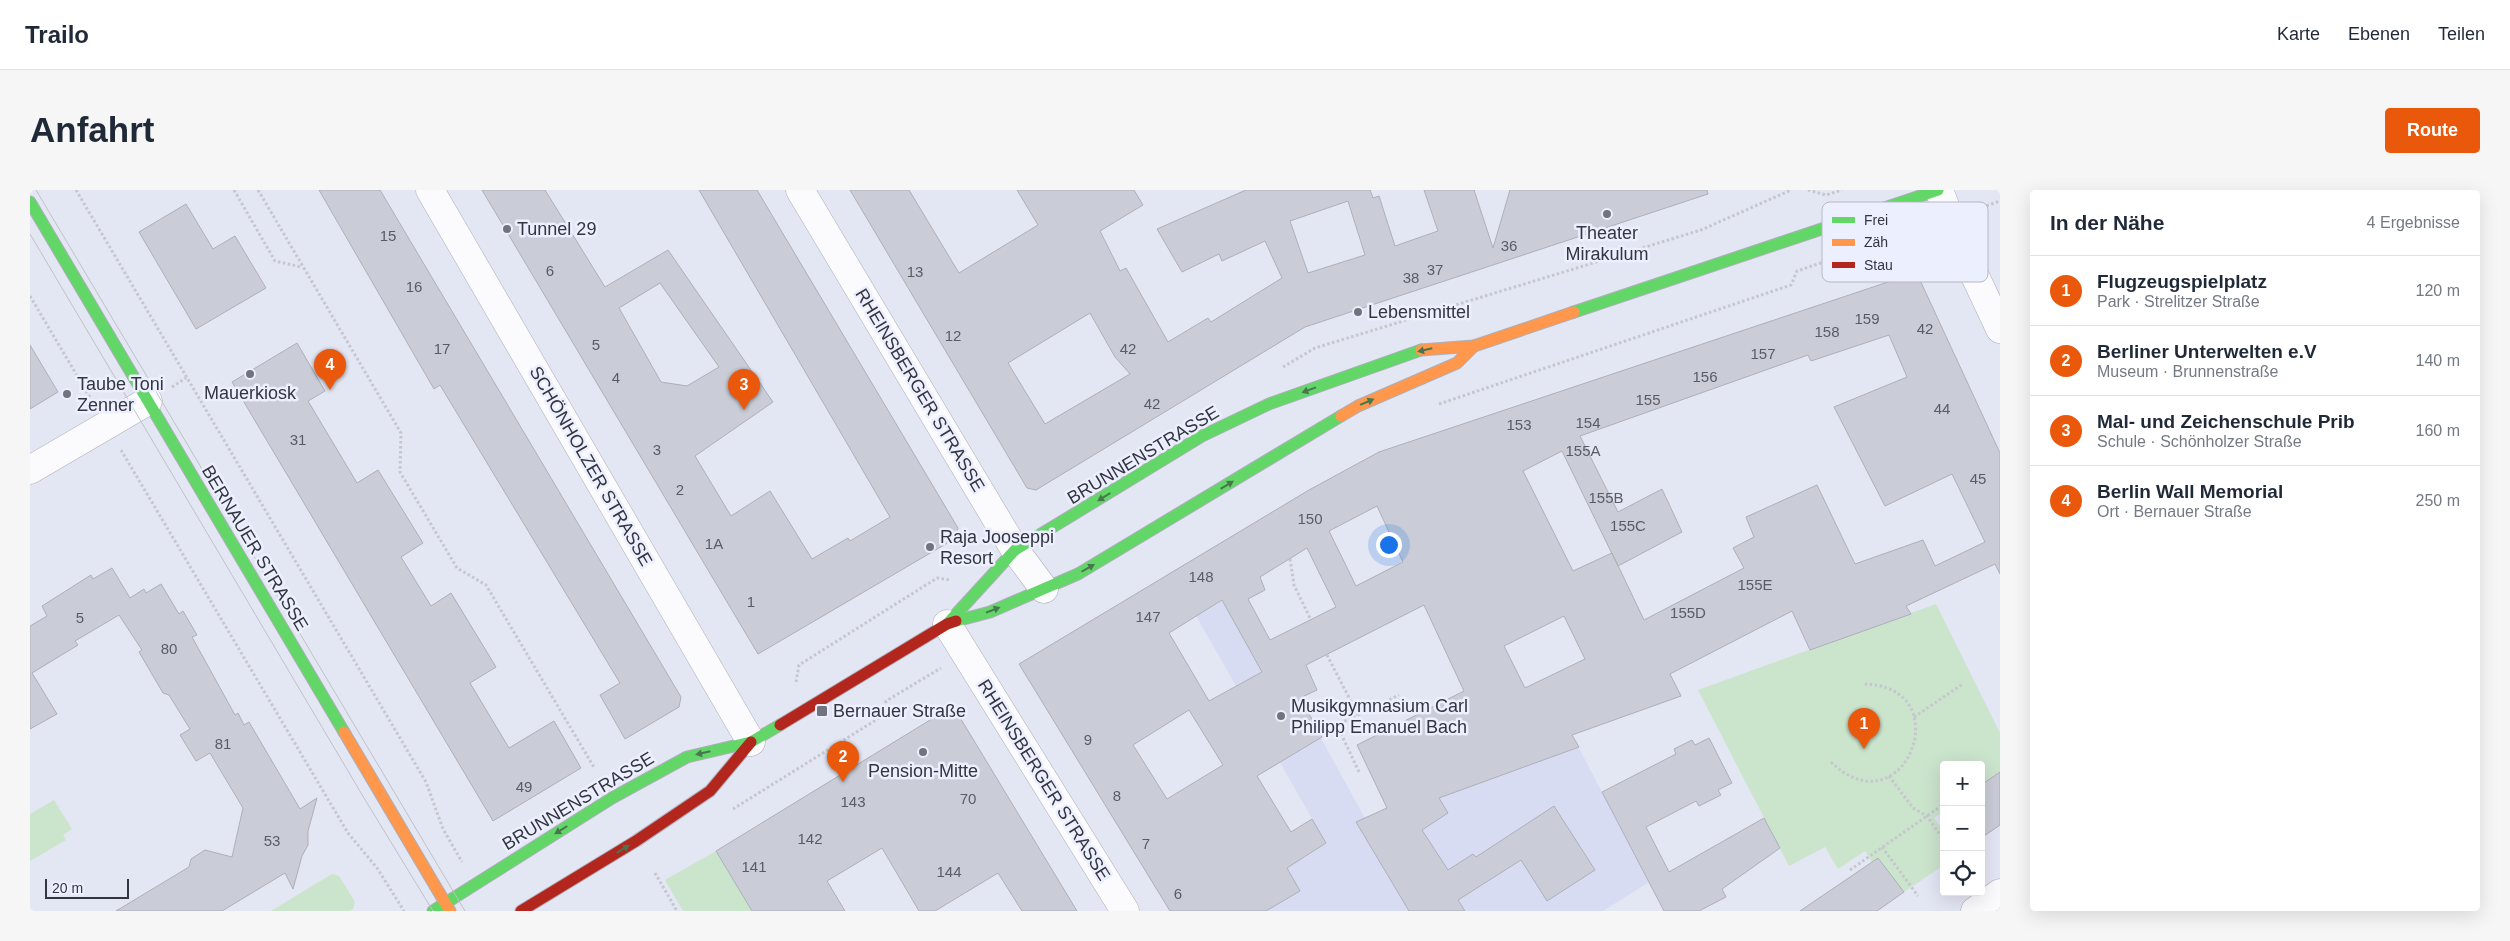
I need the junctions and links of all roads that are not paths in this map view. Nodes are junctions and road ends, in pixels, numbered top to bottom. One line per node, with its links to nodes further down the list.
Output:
1 (430, 190): 16 (street, SCHÖNHOLZER STRASSE)
2 (800, 190): 13 (street, RHEINSBERGER STRASSE)
3 (1938, 190): 5 (main road, BRUNNENSTRASSE); 6 (street)
4 (30, 202): 11 (main road, BERNAUER STRASSE)
5 (1902, 202)
6 (1943, 202)
7 (1822, 229): 10 (main road, BRUNNENSTRASSE)
8 (1978, 282): 9 (street)
9 (2000, 329)
10 (1474, 346): 13 (main road, BRUNNENSTRASSE, one-way to 13); 14 (main road, BRUNNENSTRASSE, one-way to 10)
11 (148, 401): 12 (street); 18 (main road, BERNAUER STRASSE)
12 (30, 470)
13 (1015, 550): 14 (street, RHEINSBERGER STRASSE); 15 (main road, BRUNNENSTRASSE)
14 (1044, 589): 15 (main road, BRUNNENSTRASSE, one-way to 14)
15 (947, 624): 16 (main road, BRUNNENSTRASSE); 21 (street, RHEINSBERGER STRASSE)
16 (751, 742): 18 (main road, BRUNNENSTRASSE, one-way to 18); 20 (main road, BRUNNENSTRASSE, one-way to 16)
17 (2000, 893): 22 (street)
18 (448, 907): 19 (main road, BRUNNENSTRASSE)
19 (433, 911)
20 (521, 911)
21 (1125, 911)
22 (1975, 911)

